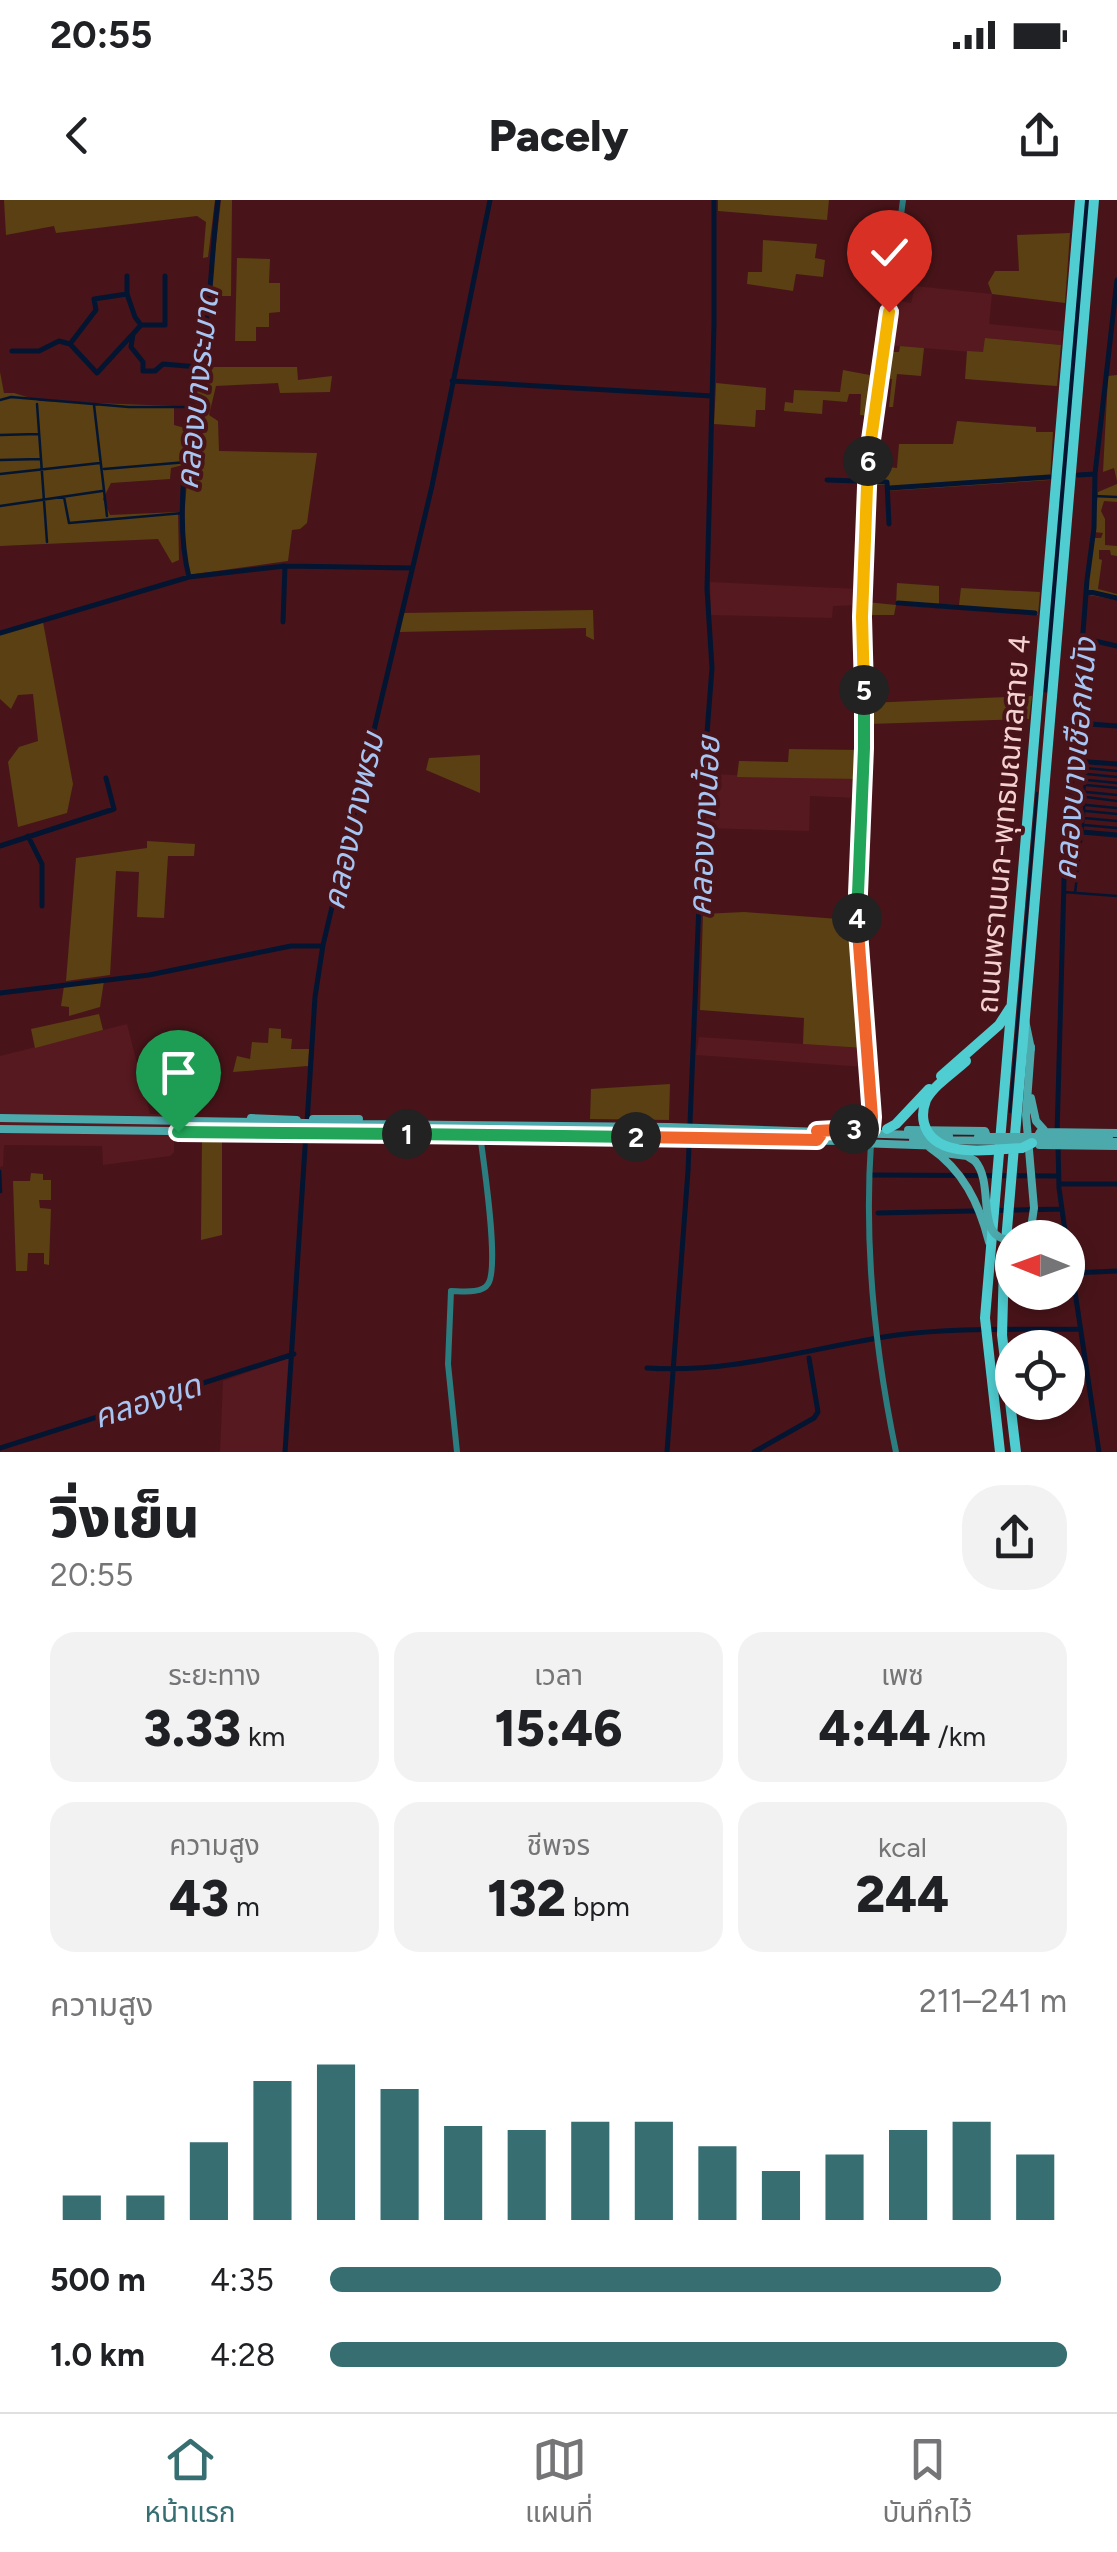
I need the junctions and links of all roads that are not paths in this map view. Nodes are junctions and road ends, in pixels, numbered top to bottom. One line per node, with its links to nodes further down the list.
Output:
1 (903, 200): 17 (street)
2 (1080, 200): 4 (main road, ถนนพรานนก-พุทธมณฑลสาย 4)
3 (1094, 200): 5 (main road, ถนนพรานนก-พุทธมณฑลสาย 4)
4 (1035, 742): 5 (main road); 6 (main road, ถนนพรานนก-พุทธมณฑลสาย 4)
5 (1049, 742): 8 (main road, ถนนพรานนก-พุทธมณฑลสาย 4)
6 (1014, 1001): 7 (main road); 31 (main road, ถนนพรานนก-พุทธมณฑลสาย 4, bridge)
7 (1006, 1015): 18 (main road); 29 (main road, bridge)
8 (1025, 1020): 9 (main road); 37 (main road, ถนนพรานนก-พุทธมณฑลสาย 4)
9 (1031, 1047): 19 (main road); 29 (main road)
10 (0, 1118): 14 (main road)
11 (472, 1123): 12 (main road); 13 (main road); 21 (main road); 22 (main road)
12 (398, 1124): 15 (main road); 20 (main road)
13 (498, 1124): 22 (main road); 23 (main road)
14 (202, 1127): 14 (main road); 15 (main road, bridge); 16 (main road)
15 (356, 1128): 20 (main road)
16 (0, 1129)
17 (871, 1129): 18 (main road); 24 (main road)
18 (886, 1129): 28 (main road)
19 (1049, 1132): 26 (main road, bridge); 26 (main road, bridge)
20 (397, 1134): 21 (main road)
21 (467, 1134): 22 (main road)
22 (488, 1134): 23 (main road); 34 (street)
23 (817, 1136): 24 (main road)
24 (844, 1136): 25 (main road); 27 (main road)
25 (913, 1138): 26 (main road, bridge); 29 (main road, bridge)
26 (1117, 1140): 29 (main road, bridge)
27 (871, 1143): 28 (main road); 35 (street)
28 (925, 1145): 30 (main road)
29 (1031, 1149): 32 (main road)
30 (935, 1152): 31 (main road, bridge); 33 (main road, bridge)
31 (988, 1218): 36 (main road, ถนนพรานนก-พุทธมณฑลสาย 4)
32 (1033, 1220)
33 (995, 1234)
34 (457, 1452)
35 (896, 1452)
36 (1000, 1452)
37 (1016, 1452)

